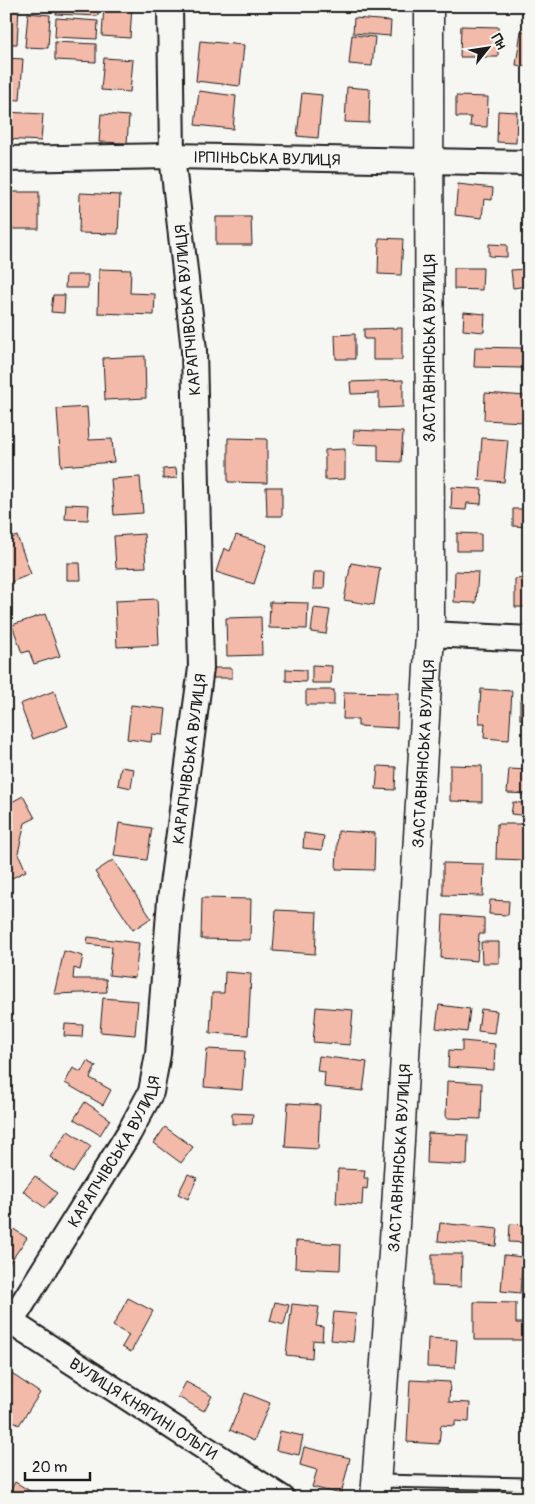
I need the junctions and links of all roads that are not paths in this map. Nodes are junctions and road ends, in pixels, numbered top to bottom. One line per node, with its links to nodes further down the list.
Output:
1 (170, 6): 3 (street, КАРАПЧІВСЬКА ВУЛИЦЯ)
2 (429, 6): 5 (street, ЗАСТАВНЯНСЬКА ВУЛИЦЯ)
3 (172, 156): 4 (street, ІРПІНЬСЬКА ВУЛИЦЯ); 5 (street, ІРПІНЬСЬКА ВУЛИЦЯ); 9 (street, КАРАПЧІВСЬКА ВУЛИЦЯ)
4 (6, 159)
5 (428, 163): 6 (street, ІРПІНЬСЬКА ВУЛИЦЯ); 7 (street, ЗАСТАВНЯНСЬКА ВУЛИЦЯ)
6 (529, 163)
7 (430, 634): 8 (street); 11 (street, ЗАСТАВНЯНСЬКА ВУЛИЦЯ)
8 (529, 639)
9 (9, 1321): 12 (street, ВУЛИЦЯ КНЯГИНІ ОЛЬГИ)
10 (529, 1484): 11 (lane)
11 (376, 1489)
12 (282, 1498)

